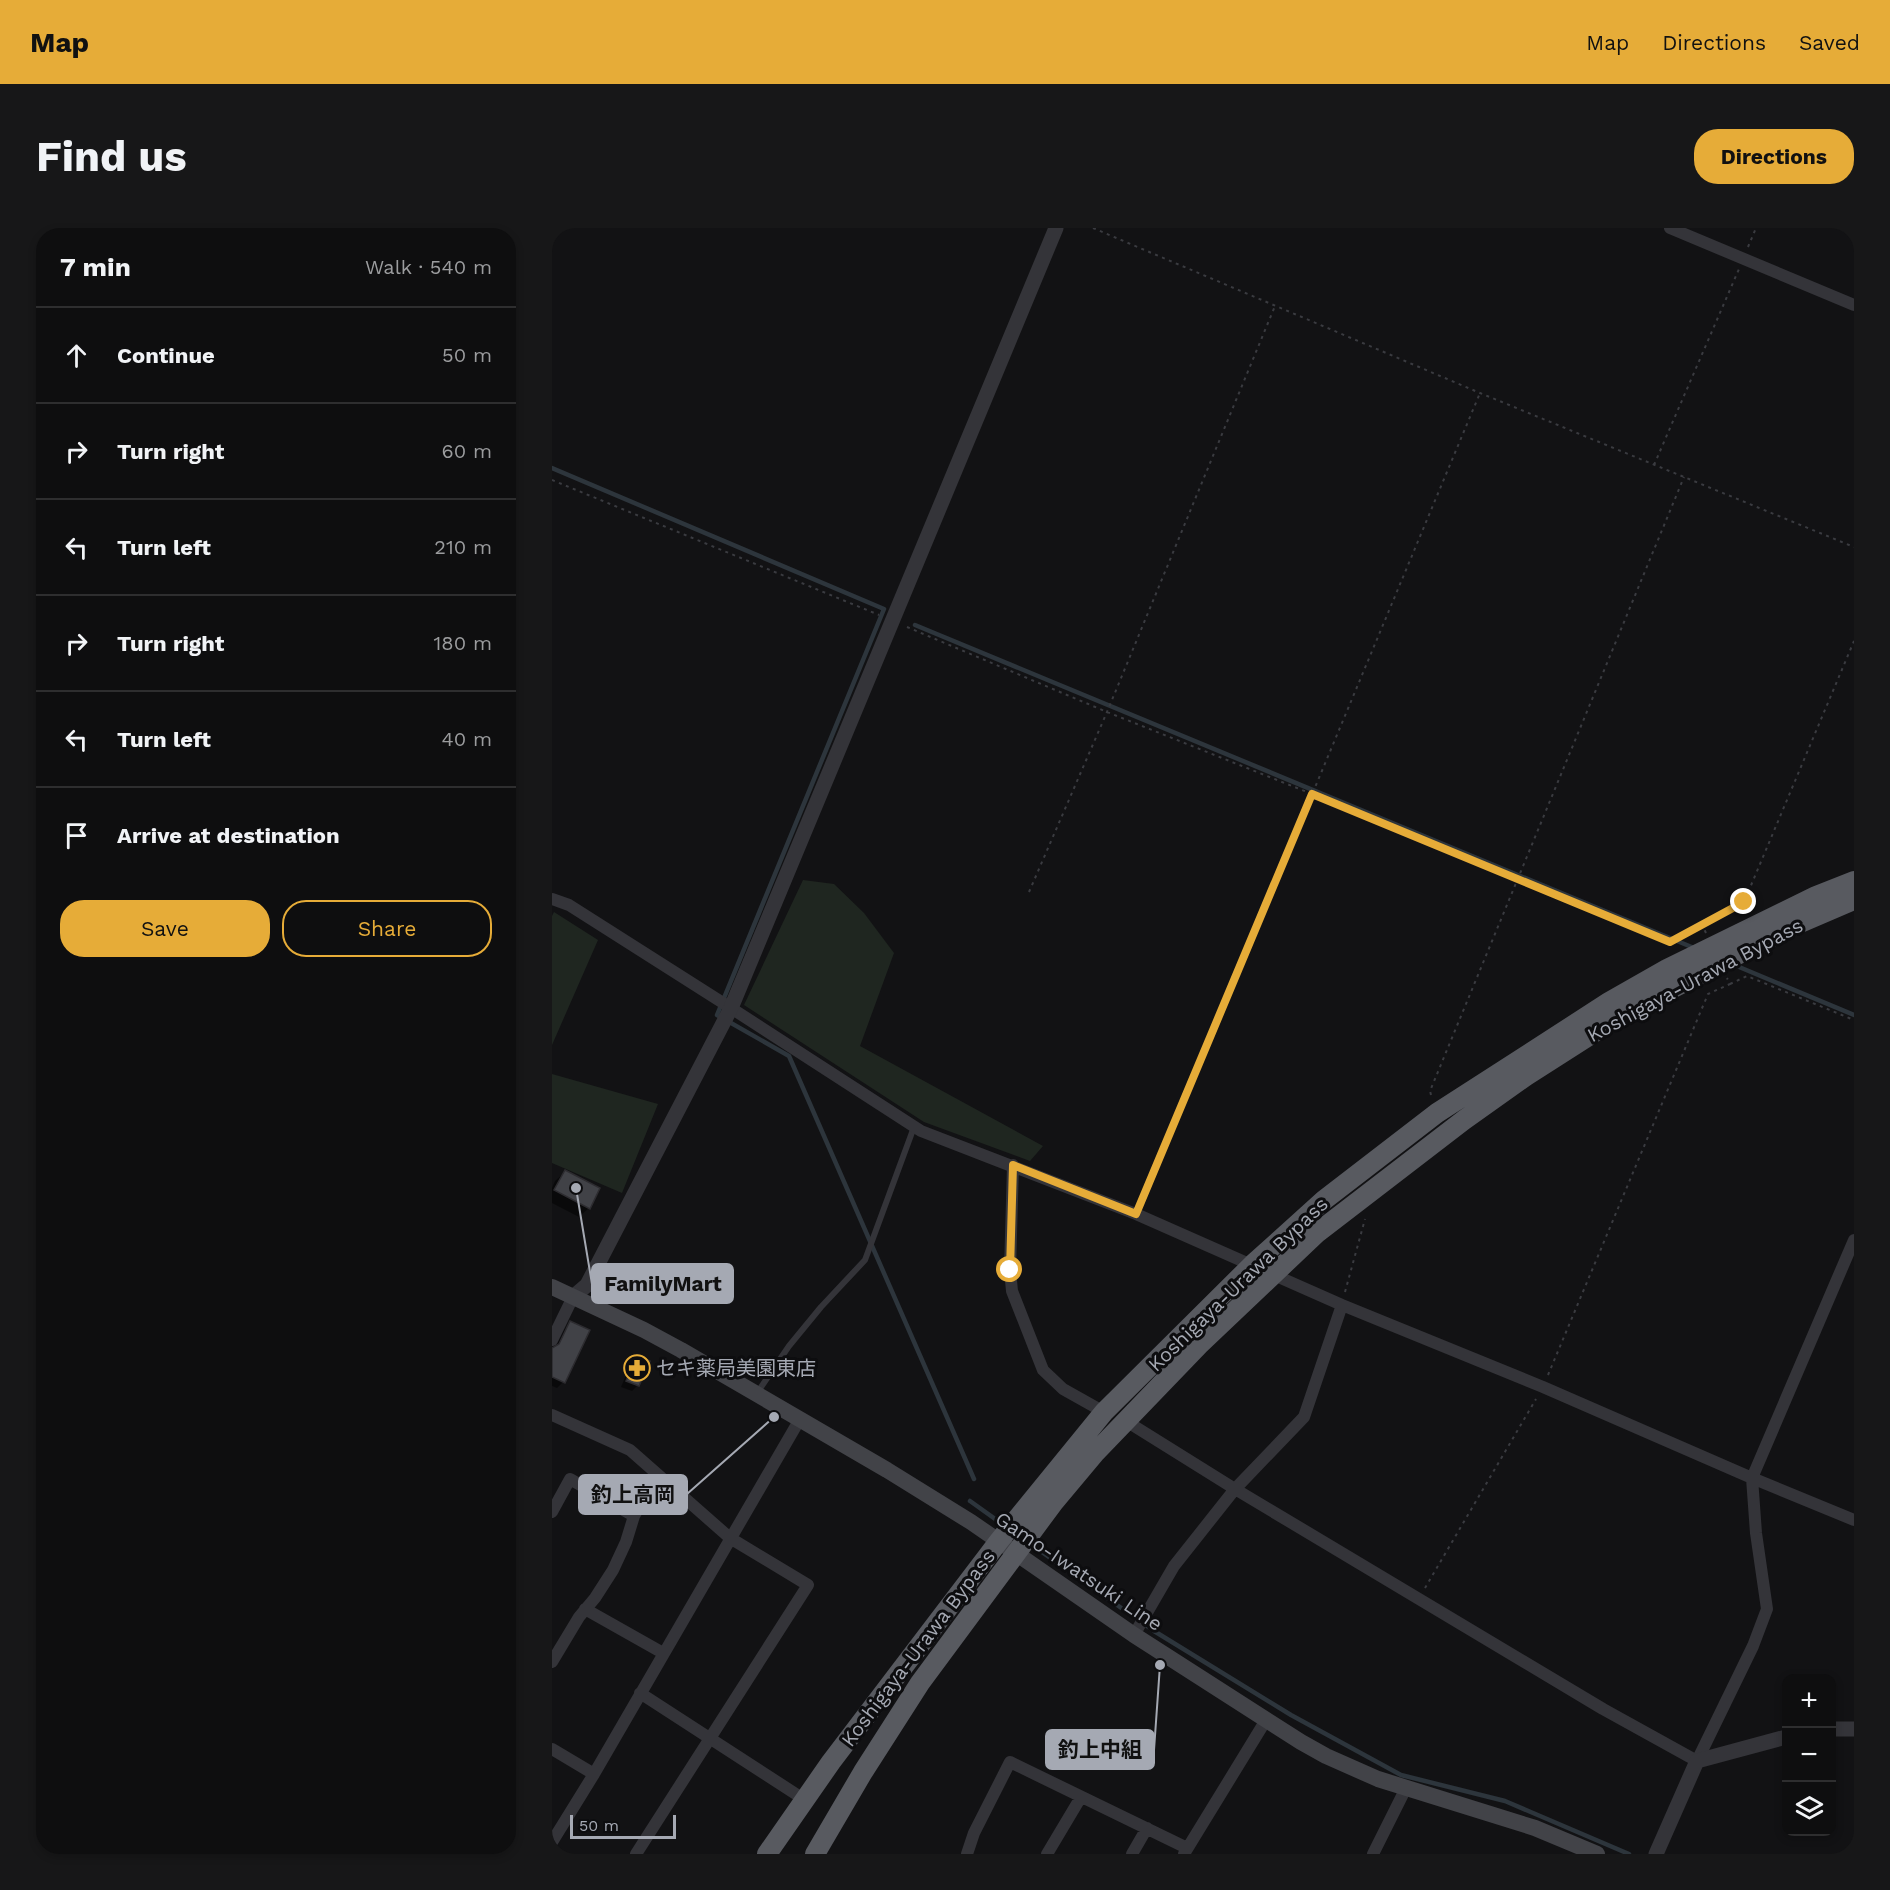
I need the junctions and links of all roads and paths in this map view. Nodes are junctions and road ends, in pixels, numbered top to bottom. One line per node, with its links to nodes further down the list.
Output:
1 (1056, 228): 13 (street)
2 (1093, 228): 6 (path)
3 (1670, 228): 5 (street)
4 (1756, 228): 5 (path)
5 (1743, 258): 7 (street); 9 (path)
6 (1275, 305): 8 (path); 15 (path)
7 (1854, 305)
8 (1480, 393): 9 (path); 16 (path)
9 (1654, 465): 10 (path)
10 (1684, 477): 12 (path); 26 (path)
11 (552, 480): 13 (path)
12 (1854, 547)
13 (893, 621): 15 (path); 24 (street)
14 (1854, 641): 21 (path)
15 (1107, 712): 16 (path); 18 (path)
16 (1312, 794): 21 (path); 30 (path)
17 (1854, 880): 22 (highway, Koshigaya-Urawa Bypass)
18 (1029, 892)
19 (552, 899): 24 (street)
20 (1854, 900): 22 (highway, Koshigaya-Urawa Bypass)
21 (1702, 925): 22 (path)
22 (1716, 955): 23 (path); 26 (highway, Koshigaya-Urawa Bypass); 29 (highway, Koshigaya-Urawa Bypass)
23 (1730, 984): 25 (path); 38 (path)
24 (731, 1008): 27 (street); 35 (street)
25 (1854, 1020)
26 (1437, 1113): 32 (highway, Koshigaya-Urawa Bypass)
27 (914, 1126): 28 (street); 39 (lane)
28 (1013, 1165): 30 (street); 40 (street)
29 (1373, 1190): 33 (highway, Koshigaya-Urawa Bypass); 36 (path)
30 (1136, 1214): 32 (street)
31 (1854, 1240): 45 (street)
32 (1253, 1264): 33 (street); 40 (highway, Koshigaya-Urawa Bypass)
33 (1274, 1274): 36 (street); 43 (highway, Koshigaya-Urawa Bypass)
34 (552, 1287): 35 (main road, Gamo-Iwatsuki Line)
35 (573, 1297): 37 (street); 39 (main road, Gamo-Iwatsuki Line)
36 (1342, 1305): 38 (street); 46 (street)
37 (552, 1340)
38 (1543, 1387): 45 (street); 53 (path)
39 (756, 1394): 42 (main road, Gamo-Iwatsuki Line)
40 (1104, 1412): 51 (highway, Koshigaya-Urawa Bypass)
41 (552, 1415): 44 (street)
42 (800, 1419): 50 (street); 51 (main road, Gamo-Iwatsuki Line)
43 (1126, 1421): 46 (street); 52 (highway, Koshigaya-Urawa Bypass)
44 (658, 1475): 48 (street); 50 (street)
45 (1752, 1478): 49 (street); 65 (street)
46 (1235, 1489): 53 (street); 55 (street)
47 (552, 1512): 48 (street)
48 (634, 1516): 54 (street)
49 (1854, 1520)
50 (730, 1538): 56 (street); 63 (street)
51 (999, 1541): 52 (main road, Gamo-Iwatsuki Line); 69 (highway, Koshigaya-Urawa Bypass)
52 (1016, 1553): 55 (main road, Gamo-Iwatsuki Line); 76 (highway, Koshigaya-Urawa Bypass)
53 (1419, 1598): 65 (street)
54 (585, 1609): 56 (street); 57 (street)
55 (1134, 1635): 59 (main road, Gamo-Iwatsuki Line)
56 (663, 1653): 58 (street)
57 (552, 1662)
58 (640, 1693): 63 (street); 66 (street)
59 (1266, 1720): 67 (main road, Gamo-Iwatsuki Line); 72 (street)
60 (1836, 1729): 61 (street)
61 (1854, 1730)
62 (1782, 1738): 65 (street)
63 (710, 1739): 69 (street); 74 (street)
64 (552, 1749): 66 (street)
65 (1697, 1761): 81 (street)
66 (594, 1774): 71 (street)
67 (1406, 1788): 73 (main road, Gamo-Iwatsuki Line); 80 (street)
68 (1081, 1797): 70 (street); 77 (street); 78 (street)
69 (805, 1800): 75 (highway, Koshigaya-Urawa Bypass)
70 (1147, 1828): 72 (street); 79 (street)
71 (552, 1842)
72 (1186, 1851)
73 (1589, 1852)
74 (636, 1854)
75 (767, 1854)
76 (815, 1854)
77 (967, 1854)
78 (1047, 1854)
79 (1132, 1854)
80 (1373, 1854)
81 (1656, 1854)

